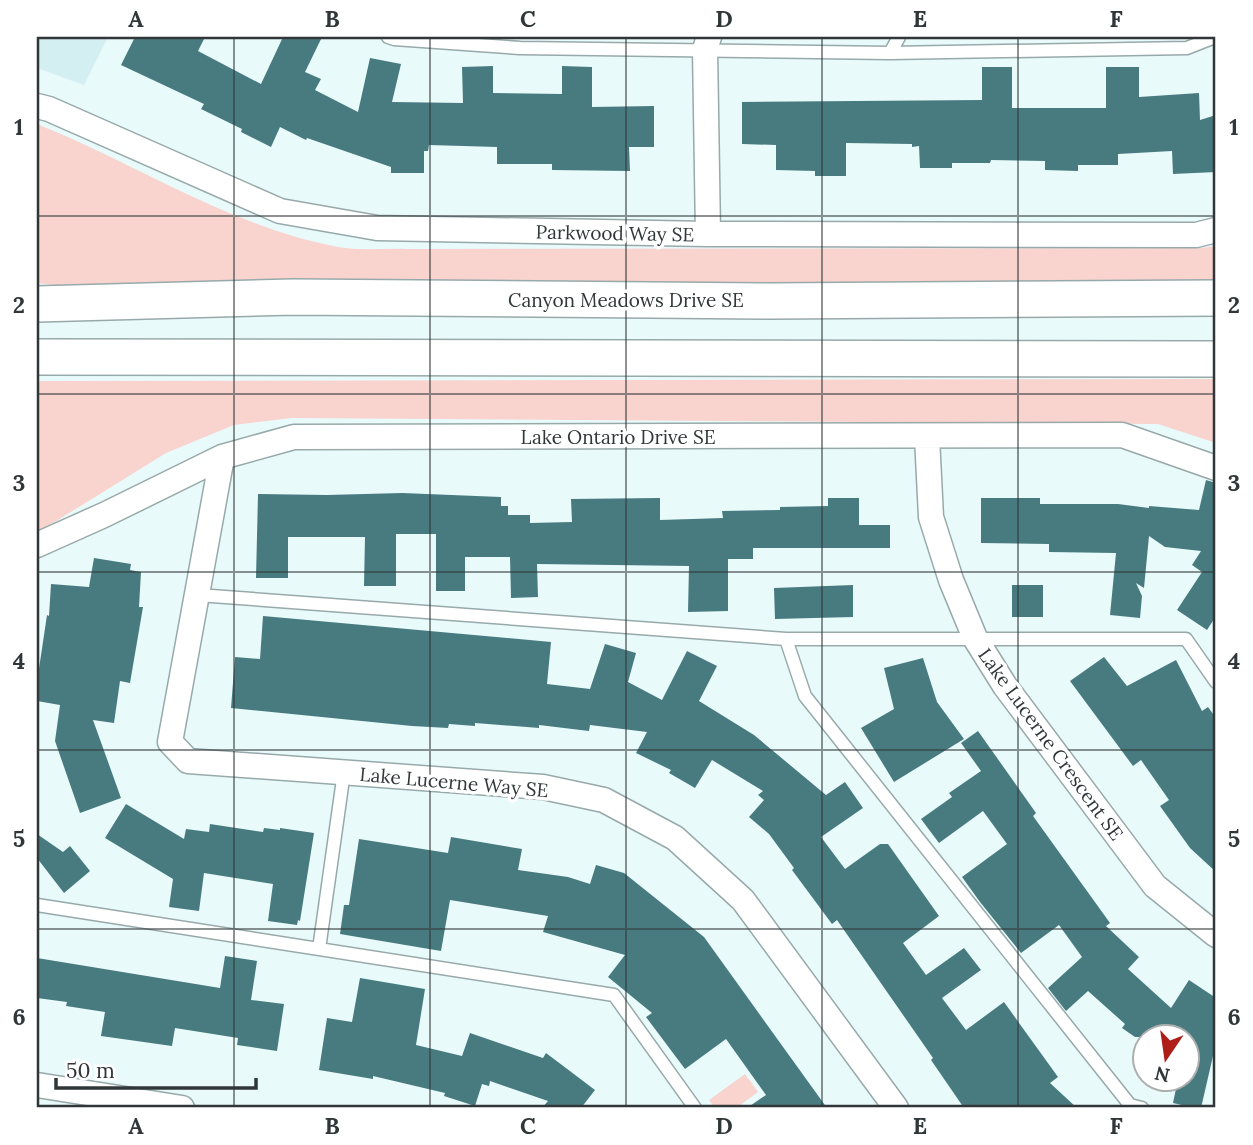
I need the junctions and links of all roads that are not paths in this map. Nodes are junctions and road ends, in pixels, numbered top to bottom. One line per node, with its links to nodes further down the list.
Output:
1 (388, 37): 4 (lane)
2 (899, 37): 6 (lane)
3 (1215, 37): 6 (lane)
4 (520, 42): 5 (lane)
5 (707, 43): 6 (lane); 9 (street)
6 (890, 53)
7 (37, 106): 9 (street, Parkwood Way SE)
8 (1216, 230): 9 (street, Parkwood Way SE)
9 (708, 234)
10 (1216, 298): 11 (main road, Canyon Meadows Drive SE)
11 (37, 304)
12 (37, 357): 13 (main road)
13 (1216, 359)
14 (927, 437): 15 (street, Lake Ontario Drive SE); 16 (street, Lake Ontario Drive SE); 19 (street, Lake Lucerne Crescent SE)
15 (222, 457): 17 (street, Lake Ontario Drive SE); 18 (street, Lake Lucerne Way SE)
16 (1216, 468)
17 (37, 545)
18 (198, 595): 20 (lane); 22 (street, Lake Lucerne Way SE)
19 (975, 638): 20 (lane); 21 (lane); 24 (street, Lake Lucerne Crescent SE)
20 (786, 639): 31 (lane)
21 (1216, 682)
22 (344, 772): 25 (lane); 30 (street, Lake Lucerne Way SE)
23 (37, 905): 25 (lane)
24 (1216, 935)
25 (319, 949): 29 (lane)
26 (37, 1085): 27 (street)
27 (115, 1103): 28 (street)
28 (182, 1108)
29 (695, 1108)
30 (896, 1108)
31 (1142, 1108)

